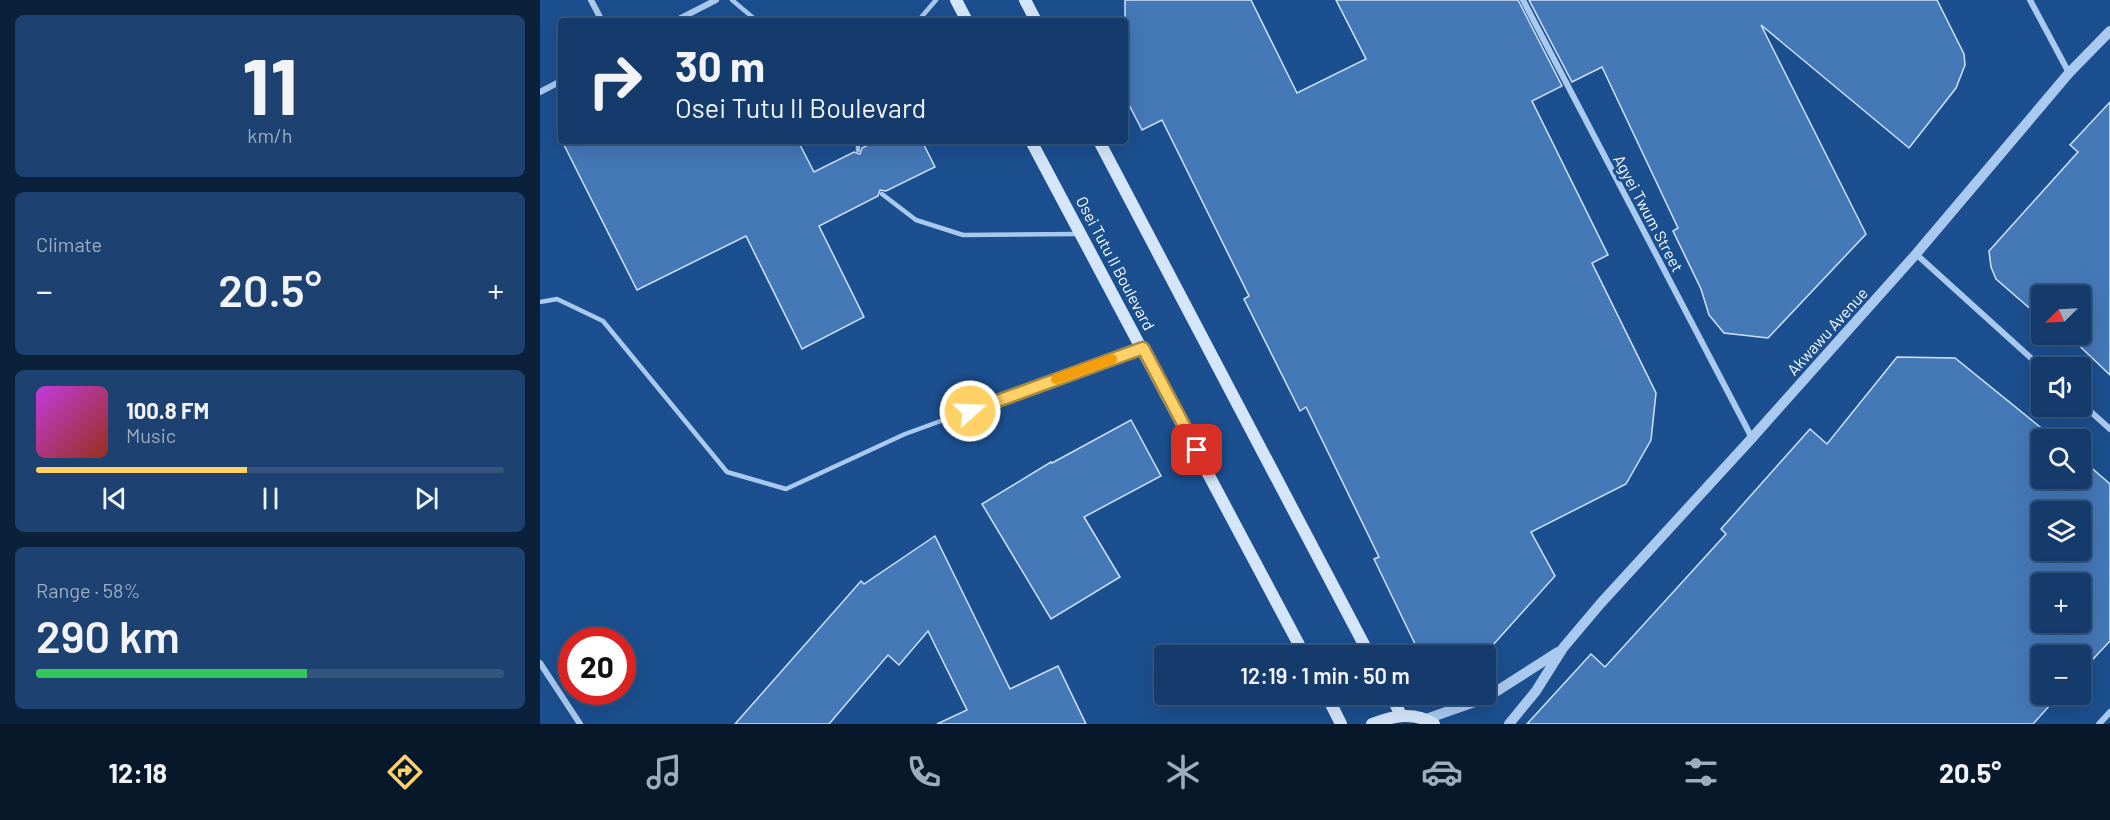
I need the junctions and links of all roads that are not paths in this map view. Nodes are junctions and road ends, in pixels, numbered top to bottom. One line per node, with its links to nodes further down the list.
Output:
1 (591, 0): 9 (street)
2 (716, 0): 10 (street)
3 (732, 0): 11 (lane)
4 (936, 0): 12 (lane)
5 (956, 0): 13 (main road)
6 (1025, 0): 14 (main road)
7 (1523, 0): 31 (street, Agyei Twum Street)
8 (2030, 0): 16 (street)
9 (600, 18)
10 (681, 18)
11 (753, 18)
12 (921, 18)
13 (965, 18)
14 (1034, 18)
15 (2110, 31): 16 (street, Akwawu Avenue)
16 (2069, 73): 25 (street, Akwawu Avenue)
17 (558, 83): 18 (street)
18 (540, 92)
19 (858, 144): 22 (lane)
20 (1033, 144): 24 (main road, Osei Tutu II Boulevard)
21 (1101, 144): 33 (main road)
22 (858, 150)
23 (882, 194): 24 (lane)
24 (1081, 234): 27 (main road, Osei Tutu II Boulevard)
25 (1916, 254): 28 (street); 31 (street, Akwawu Avenue)
26 (540, 302): 27 (lane)
27 (1143, 348): 32 (main road, Osei Tutu II Boulevard)
28 (2031, 358)
29 (2091, 412): 30 (street)
30 (2110, 429)
31 (1752, 438): 34 (street, Akwawu Avenue)
32 (1299, 645)
33 (1364, 645)
34 (1563, 648): 40 (street, Akwawu Avenue); 44 (street, Akwawu Avenue)
35 (540, 663): 41 (street)
36 (1332, 705): 42 (main road)
37 (1396, 705): 39 (main road)
38 (2110, 712): 45 (street)
39 (1401, 715): 40 (main road); 43 (main road)
40 (1430, 721)
41 (580, 724)
42 (1341, 724)
43 (1372, 724)
44 (1509, 724)
45 (2099, 724)

